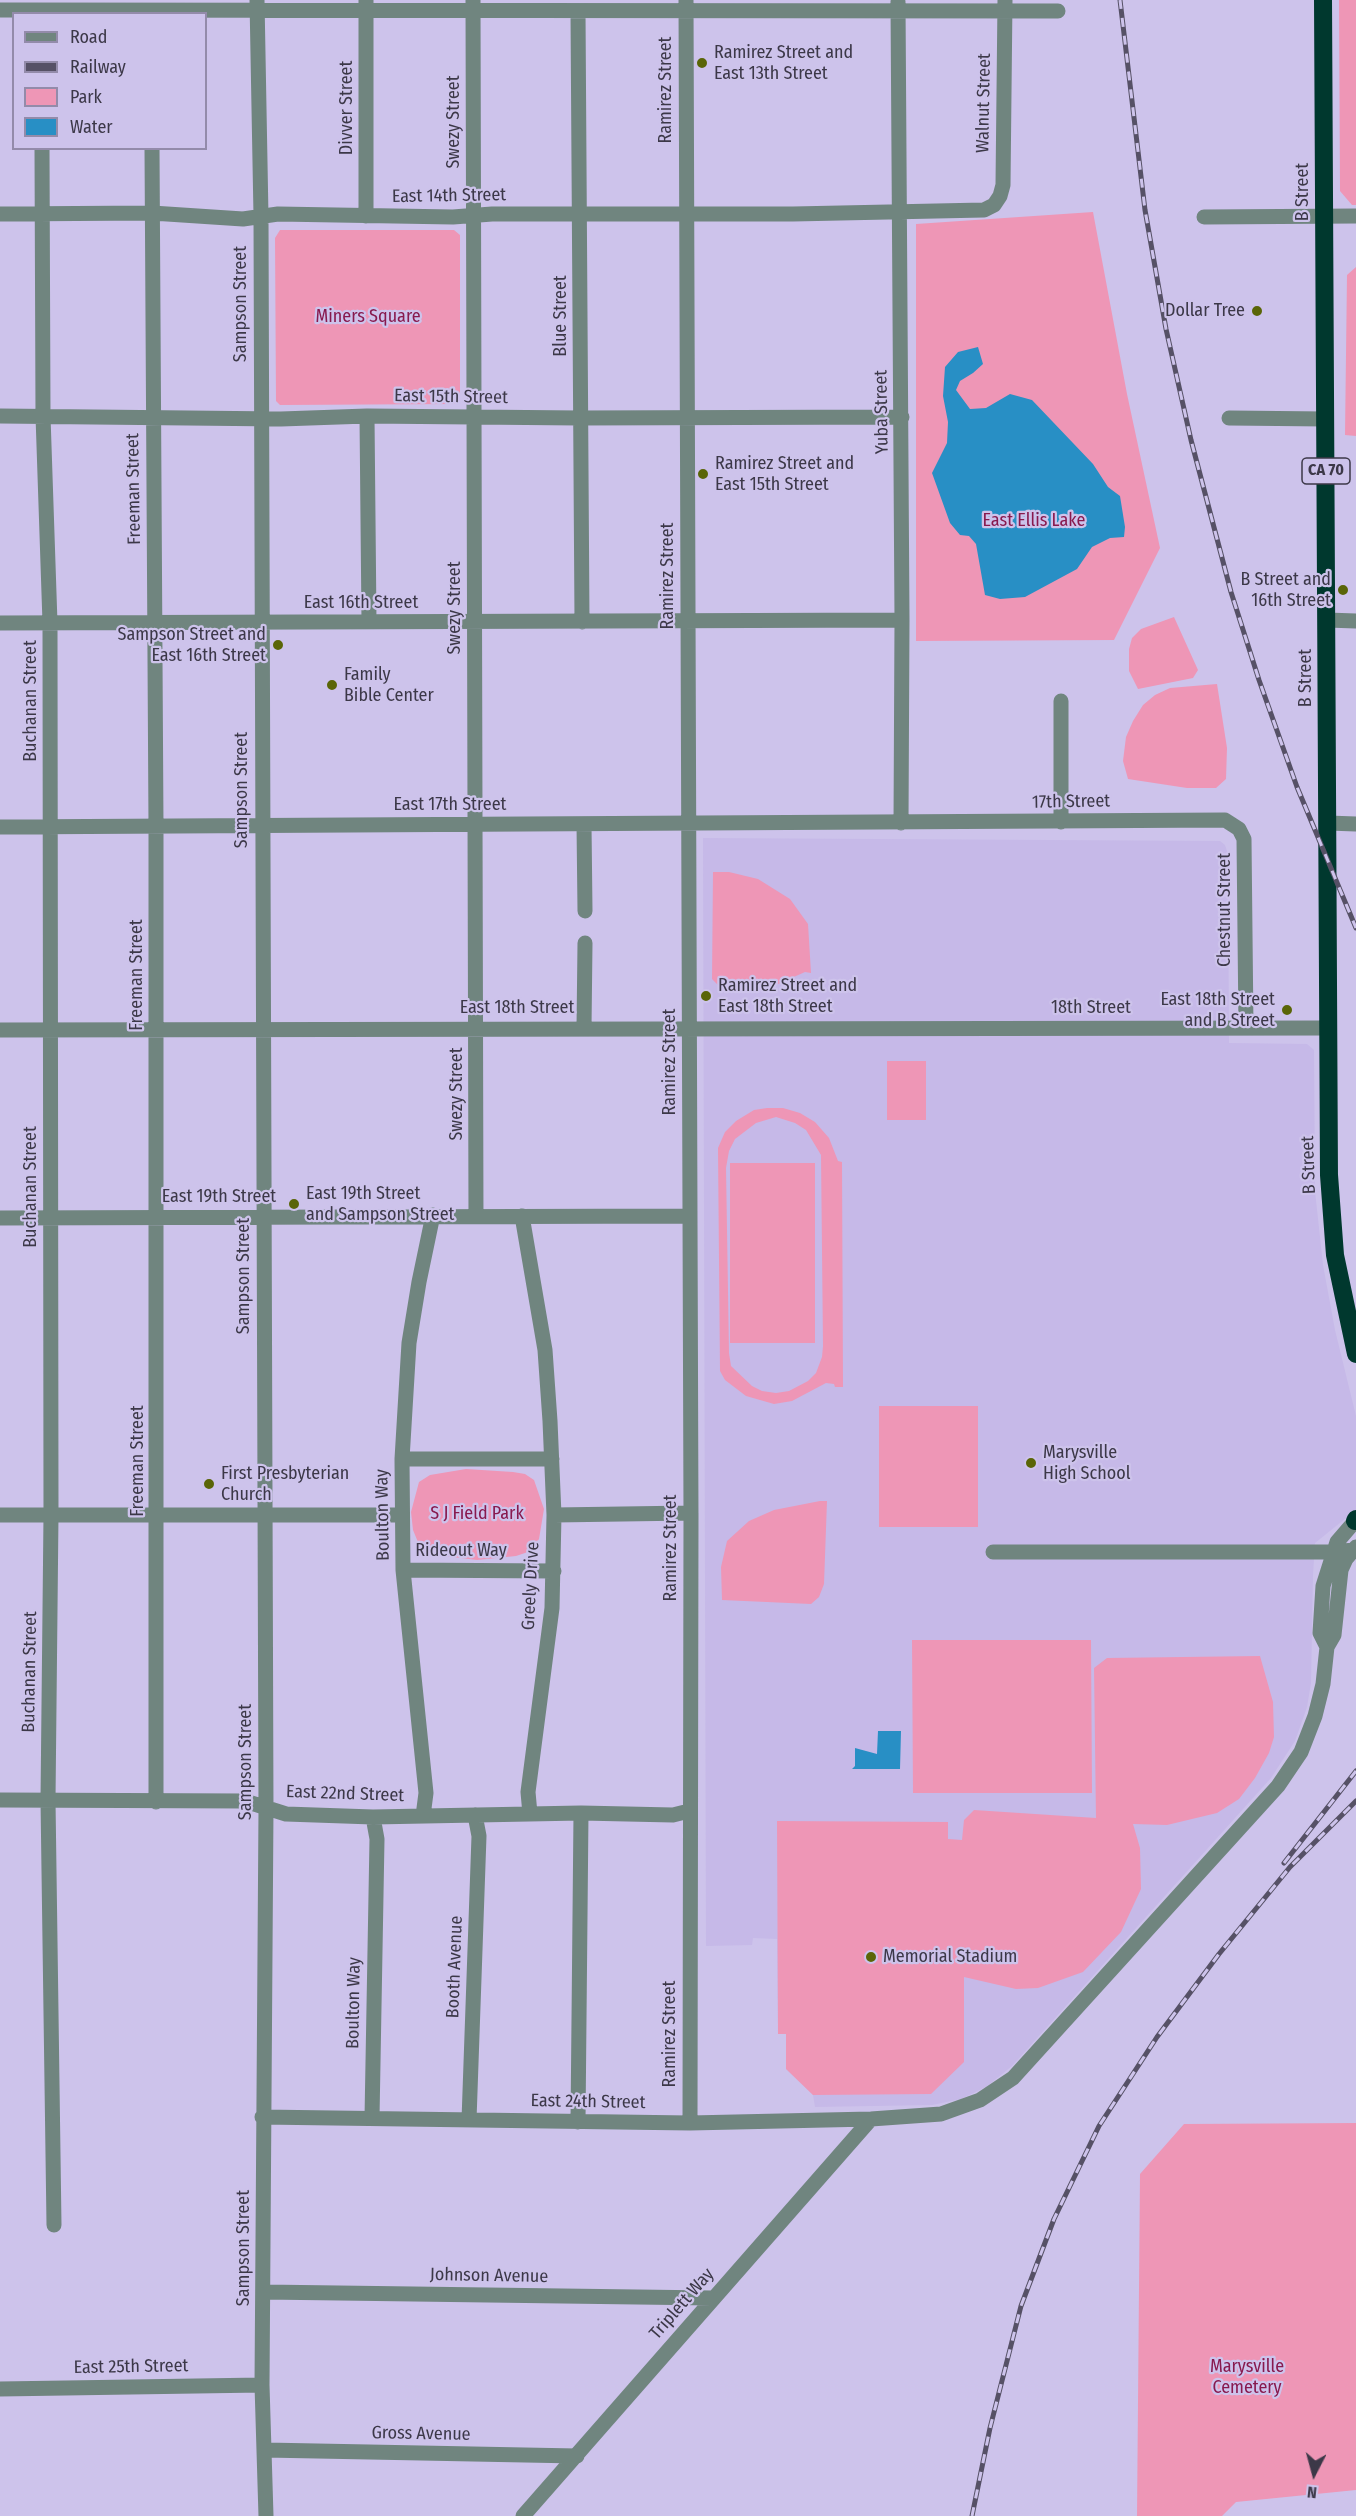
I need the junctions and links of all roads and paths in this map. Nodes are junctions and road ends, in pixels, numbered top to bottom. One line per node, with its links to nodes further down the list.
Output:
1 (1323, 0): 25 (highway, B Street / CA 70)
2 (257, 5): 3 (street); 9 (street); 22 (street, Sampson Street)
3 (366, 5): 4 (street); 23 (street, Divver Street)
4 (473, 5): 12 (street); 24 (street, Swezy Street)
5 (686, 5): 6 (street); 12 (street); 20 (street, Ramirez Street)
6 (898, 5): 7 (street); 19 (street, Yuba Street)
7 (1005, 6): 11 (street); 15 (street, Walnut Street)
8 (42, 8): 9 (street); 10 (street)
9 (151, 8)
10 (0, 10)
11 (1058, 10)
12 (578, 11): 21 (street, Blue Street)
13 (42, 150): 17 (street, Buchanan Street)
14 (152, 150): 18 (street, Freeman Street)
15 (994, 205): 19 (street, East 14th Street)
16 (0, 213): 17 (street, East 14th Street)
17 (42, 213): 18 (street, East 14th Street); 29 (street, Buchanan Street)
18 (152, 213): 22 (street, East 14th Street); 31 (street, Freeman Street)
19 (899, 213): 20 (street, East 14th Street); 34 (street, Yuba Street)
20 (686, 214): 21 (street, East 14th Street); 33 (street, Ramirez Street)
21 (581, 215): 24 (street, East 14th Street); 35 (street, Blue Street)
22 (261, 216): 23 (street, East 14th Street); 37 (street, Sampson Street)
23 (366, 216): 24 (street, East 14th Street)
24 (474, 216): 32 (street, Swezy Street)
25 (1324, 216): 26 (street); 27 (street); 38 (highway, B Street / CA 70)
26 (1356, 216)
27 (1204, 217)
28 (0, 416): 29 (street, East 15th Street)
29 (43, 416): 31 (street, East 15th Street); 48 (street, Buchanan Street)
30 (367, 416): 32 (street, East 15th Street); 37 (street, East 15th Street); 44 (street)
31 (152, 417): 37 (street, East 15th Street); 49 (street, Freeman Street)
32 (474, 417): 35 (street, East 15th Street); 45 (street, Swezy Street)
33 (688, 417): 34 (street, East 15th Street); 35 (street, East 15th Street); 39 (street, Ramirez Street)
34 (902, 417): 40 (street, Yuba Street)
35 (579, 418): 46 (street, Blue Street)
36 (1229, 418): 38 (street)
37 (261, 419): 43 (street, Sampson Street)
38 (1326, 419): 41 (highway, B Street / CA 70)
39 (688, 620): 40 (street, East 16th Street); 46 (street, East 16th Street); 55 (street, Ramirez Street)
40 (902, 620): 56 (street, Yuba Street)
41 (1327, 620): 42 (street); 52 (highway, B Street / CA 70)
42 (1356, 621)
43 (262, 622): 44 (street, East 16th Street); 49 (street, East 16th Street); 59 (street, Sampson Street)
44 (369, 622): 45 (street, East 16th Street)
45 (475, 622): 46 (street, East 16th Street); 53 (street, Swezy Street)
46 (582, 622)
47 (0, 623): 48 (street, East 16th Street)
48 (50, 623): 49 (street, East 16th Street); 61 (street, Buchanan Street)
49 (156, 623): 58 (street, Freeman Street)
50 (1061, 701): 51 (street)
51 (1061, 822): 56 (street, 17th Street); 62 (street, 17th Street)
52 (1328, 823): 57 (street); 70 (highway, B Street / CA 70)
53 (476, 824): 54 (street, East 17th Street); 59 (street, East 17th Street); 66 (street, Swezy Street)
54 (584, 824): 55 (street, East 17th Street); 63 (street)
55 (688, 824): 56 (street, East 17th Street); 68 (street, Ramirez Street)
56 (901, 824)
57 (1356, 824)
58 (156, 825): 59 (street, East 17th Street); 61 (street, East 17th Street); 71 (street, Freeman Street)
59 (261, 825): 72 (street, Sampson Street)
60 (0, 826): 61 (street, East 17th Street)
61 (50, 827): 74 (street, Buchanan Street)
62 (1239, 829): 69 (street, Chestnut Street)
63 (585, 910)
64 (585, 943): 67 (street)
65 (1034, 1027): 68 (street, East 18th Street); 69 (street, 18th Street)
66 (477, 1028): 67 (street, East 18th Street); 72 (street, East 18th Street); 78 (street, Swezy Street)
67 (584, 1028): 68 (street, East 18th Street)
68 (689, 1028): 80 (street, Ramirez Street)
69 (1245, 1028): 70 (street, 18th Street)
70 (1328, 1028): 83 (highway, B Street / CA 70)
71 (157, 1029): 72 (street, East 18th Street); 74 (street, East 18th Street); 76 (street, Freeman Street)
72 (263, 1029): 77 (street, Sampson Street)
73 (0, 1030): 74 (street, East 18th Street)
74 (50, 1030): 82 (street, Buchanan Street)
75 (433, 1215): 77 (street, East 19th Street); 78 (street, East 19th Street); 84 (street, Boulton Way)
76 (157, 1216): 77 (street, East 19th Street); 82 (street, East 19th Street); 89 (street, Freeman Street)
77 (264, 1216): 90 (street, Sampson Street)
78 (476, 1216): 79 (street, East 19th Street)
79 (522, 1216): 80 (street, East 19th Street); 85 (street, Greely Drive)
80 (690, 1216): 86 (street, Ramirez Street)
81 (0, 1218): 82 (street, East 19th Street)
82 (51, 1218): 88 (street, Buchanan Street)
83 (1356, 1354)
84 (402, 1459): 85 (street); 91 (street, Boulton Way)
85 (552, 1459): 92 (street, Greely Drive)
86 (691, 1513): 92 (street); 104 (street, Ramirez Street)
87 (0, 1515): 88 (street)
88 (51, 1515): 89 (street); 101 (street, Buchanan Street)
89 (158, 1515): 90 (street); 102 (street, Freeman Street)
90 (264, 1515): 91 (street); 103 (street, Sampson Street)
91 (401, 1515): 97 (street, Boulton Way)
92 (554, 1515): 98 (street, Greely Drive)
93 (1356, 1520): 96 (street)
94 (1355, 1549): 96 (street); 99 (street)
95 (993, 1552): 96 (street)
96 (1333, 1552): 99 (street)
97 (403, 1570): 98 (street, Rideout Way); 108 (street, Boulton Way)
98 (554, 1570): 106 (street, Greely Drive)
99 (1327, 1647): 112 (street, East 24th Street)
100 (0, 1800): 101 (street, East 22nd Street)
101 (48, 1800): 102 (street, East 22nd Street); 116 (street, Buchanan Street)
102 (156, 1802): 103 (street, East 22nd Street)
103 (266, 1808): 109 (street, East 22nd Street); 110 (street, Sampson Street)
104 (689, 1811): 105 (street, East 22nd Street); 115 (street, Ramirez Street)
105 (581, 1813): 106 (street, East 22nd Street); 114 (street)
106 (530, 1814): 107 (street, East 22nd Street)
107 (475, 1815): 108 (street, East 22nd Street); 113 (street, Booth Avenue)
108 (423, 1816): 109 (street, East 22nd Street)
109 (373, 1817): 111 (street, Boulton Way)
110 (262, 2117): 111 (street, East 24th Street); 117 (street, Sampson Street)
111 (372, 2118): 113 (street, East 24th Street)
112 (871, 2119): 115 (street, East 24th Street); 118 (street, Triplett Way)
113 (469, 2120): 114 (street, East 24th Street)
114 (578, 2122): 115 (street, East 24th Street)
115 (690, 2123)
116 (54, 2225)
117 (264, 2292): 118 (street, Johnson Avenue); 119 (street, Sampson Street)
118 (712, 2298): 122 (street, Triplett Way)
119 (262, 2385): 120 (street, East 25th Street); 121 (street, Sampson Street)
120 (0, 2389)
121 (265, 2450): 122 (street, Gross Avenue); 123 (street, Sampson Street)
122 (577, 2456): 124 (street, Triplett Way)
123 (266, 2516)
124 (523, 2516)

